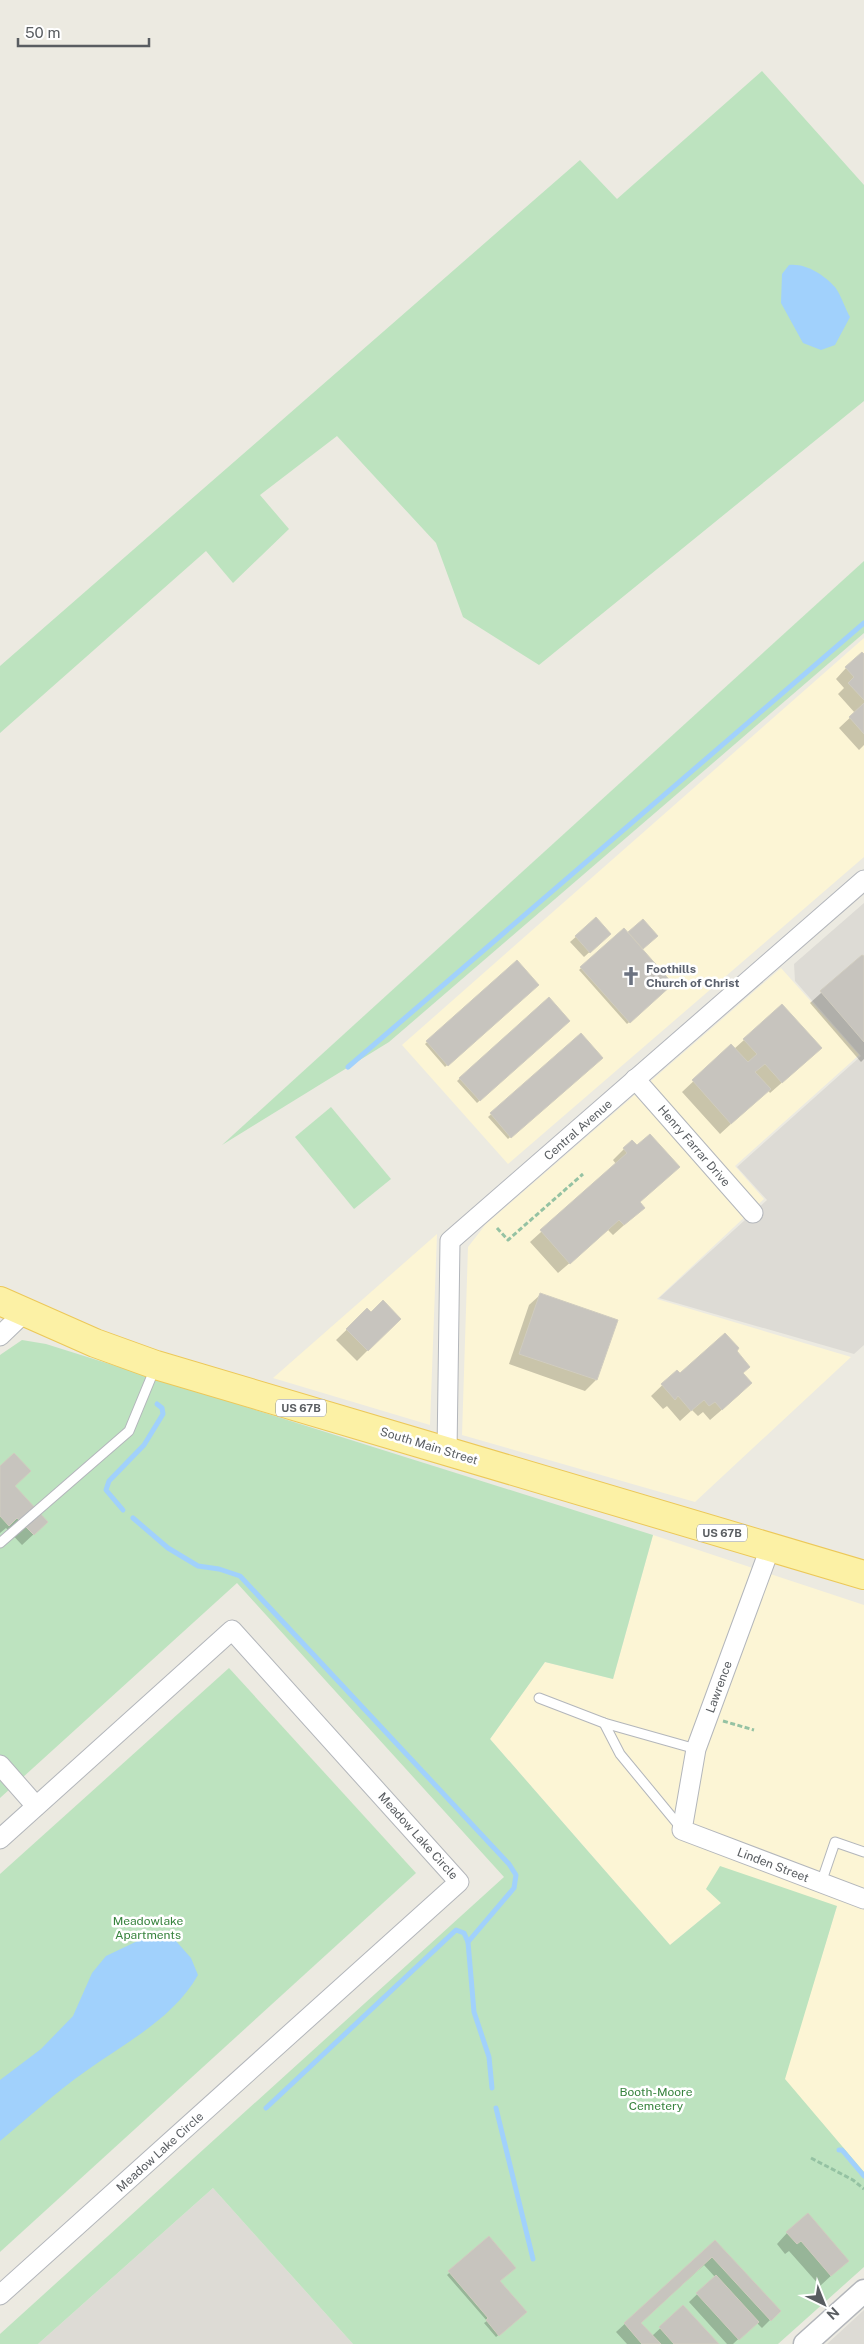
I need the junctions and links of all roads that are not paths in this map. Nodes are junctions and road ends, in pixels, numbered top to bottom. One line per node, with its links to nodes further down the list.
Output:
1 (864, 880): 2 (street, Central Avenue)
2 (635, 1080): 3 (street, Henry Farrar Drive); 8 (street, Central Avenue)
3 (753, 1213)
4 (0, 1300): 5 (main road, South Main Street / US 67B)
5 (25, 1312): 6 (street); 7 (main road, South Main Street / US 67B)
6 (0, 1336)
7 (156, 1364): 8 (main road, South Main Street / US 67B); 9 (lane)
8 (447, 1452): 10 (main road, South Main Street / US 67B)
9 (0, 1543)
10 (770, 1548): 11 (main road, South Main Street / US 67B); 14 (street, Lawrence)
11 (864, 1575)
12 (539, 1698): 13 (lane)
13 (604, 1724): 14 (lane); 17 (lane)
14 (696, 1749): 17 (street, Lawrence)
15 (0, 1765): 16 (street)
16 (36, 1806): 18 (street, Meadow Lake Circle); 23 (street, Meadow Lake Circle)
17 (682, 1830): 20 (street, Linden Street)
18 (0, 1839)
19 (864, 1852): 20 (lane)
20 (821, 1883): 21 (street, Linden Street)
21 (864, 1899)
22 (864, 2291): 24 (street)
23 (0, 2295)
24 (804, 2344)

